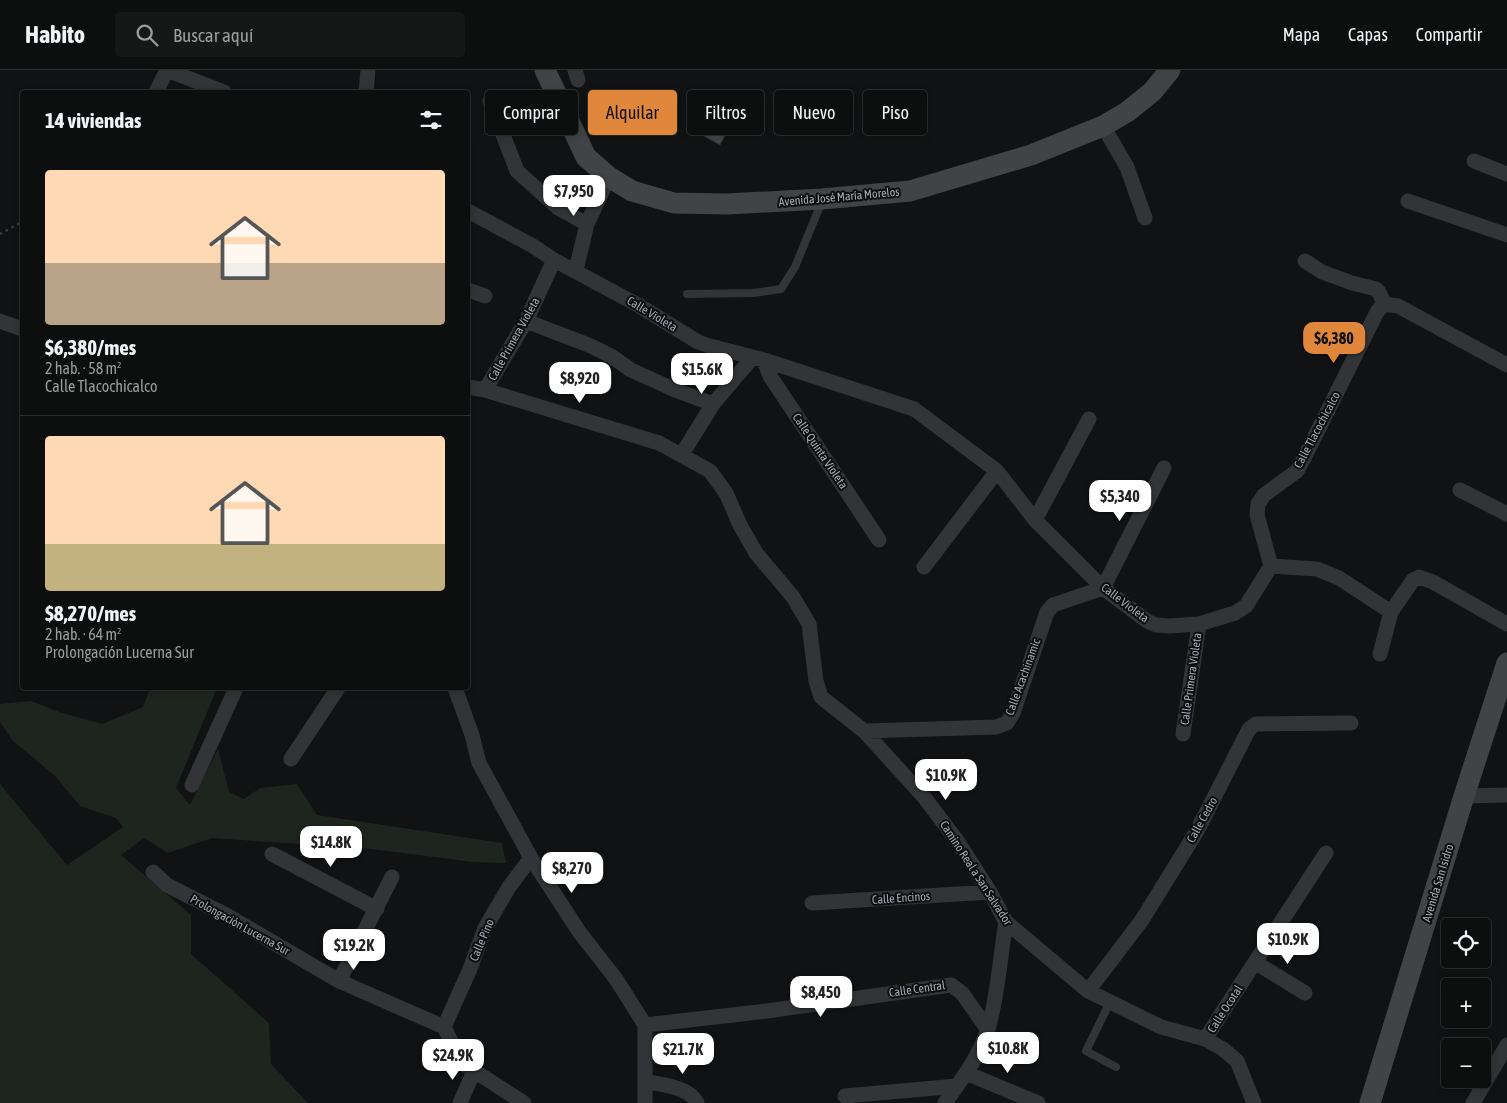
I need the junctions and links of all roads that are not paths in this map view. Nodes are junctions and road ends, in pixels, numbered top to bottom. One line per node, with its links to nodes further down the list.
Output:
1 (167, 70): 5 (street); 6 (street)
2 (368, 70): 7 (street)
3 (545, 70): 12 (main road, Avenida José María Morelos)
4 (1170, 70): 8 (main road, Avenida José María Morelos)
5 (157, 90)
6 (219, 90)
7 (366, 90)
8 (1103, 126): 13 (main road, Avenida José María Morelos); 16 (street)
9 (503, 135): 17 (street)
10 (1474, 161): 11 (street)
11 (1507, 174)
12 (608, 177): 13 (main road, Avenida José María Morelos); 17 (street)
13 (822, 199): 23 (lane)
14 (1408, 201): 18 (street)
15 (470, 212): 19 (street, Calle Violeta)
16 (1145, 218)
17 (587, 224): 21 (street)
18 (1507, 235)
19 (554, 260): 21 (street, Calle Violeta); 27 (street, Calle Primera Violeta)
20 (1305, 261): 25 (street)
21 (576, 270): 29 (street, Calle Violeta)
22 (470, 291): 24 (street)
23 (686, 294)
24 (485, 296)
25 (1384, 304): 30 (street); 42 (street, Calle Tlacochicalco)
26 (0, 321): 28 (street)
27 (526, 321): 32 (street, Calle Primera Violeta); 33 (street)
28 (20, 327)
29 (758, 359): 33 (street); 37 (street, Calle Violeta); 41 (street, Calle Quinta Violeta)
30 (1507, 365)
31 (470, 387): 32 (street, Camino Real a San Salvador)
32 (485, 390): 35 (street, Camino Real a San Salvador)
33 (713, 404): 35 (street)
34 (1089, 419): 40 (street)
35 (682, 454): 54 (street, Camino Real a San Salvador)
36 (1164, 468): 44 (street)
37 (997, 471): 40 (street, Calle Violeta); 43 (street)
38 (1460, 490): 39 (street)
39 (1507, 514)
40 (1035, 520): 44 (street, Calle Violeta)
41 (879, 540)
42 (1270, 566): 45 (street); 46 (street, Calle Violeta)
43 (924, 567)
44 (1103, 588): 46 (street, Calle Violeta); 54 (street, Calle Acachinamic)
45 (1391, 612): 47 (street); 48 (street)
46 (1199, 624): 55 (street, Calle Primera Violeta)
47 (1507, 624)
48 (1380, 654)
49 (1507, 664): 59 (main road, Avenida San Isidro)
50 (235, 690): 57 (street)
51 (337, 690): 56 (street)
52 (456, 690): 62 (street)
53 (1351, 723): 71 (street, Calle Cedro)
54 (864, 731): 65 (street, Camino Real a San Salvador)
55 (1183, 734)
56 (291, 759)
57 (192, 785)
58 (1507, 795): 59 (street)
59 (1464, 796): 92 (main road, Avenida San Isidro)
60 (1326, 853): 69 (street, Calle Ocotal)
61 (272, 854): 67 (street)
62 (531, 858): 74 (street); 75 (street, Calle Pino)
63 (153, 872): 70 (street, Prolongación Lucerna Sur)
64 (392, 877): 67 (street)
65 (990, 892): 66 (street, Calle Encinos); 68 (street, Camino Real a San Salvador)
66 (812, 903)
67 (377, 909): 70 (street)
68 (1006, 922): 71 (street, Camino Real a San Salvador); 76 (street)
69 (1256, 963): 72 (street); 77 (street, Calle Ocotal)
70 (339, 981): 75 (street, Prolongación Lucerna Sur)
71 (1088, 992): 73 (street, Camino Real a San Salvador)
72 (1305, 993)
73 (1110, 1002): 77 (street, Camino Real a San Salvador); 79 (lane)
74 (646, 1025): 76 (street, Calle Central); 82 (street)
75 (444, 1028): 80 (street)
76 (988, 1030): 81 (street)
77 (1205, 1039): 91 (street, Camino Real a San Salvador)
78 (1507, 1046): 93 (street)
79 (1116, 1067)
80 (474, 1071): 85 (street); 86 (street)
81 (966, 1073): 83 (street); 90 (street)
82 (644, 1081): 87 (street); 88 (street)
83 (957, 1086): 84 (street); 89 (street)
84 (845, 1096)
85 (517, 1101)
86 (460, 1103)
87 (645, 1103)
88 (697, 1103)
89 (946, 1103)
90 (1038, 1103)
91 (1254, 1103)
92 (1370, 1103)
93 (1474, 1103)

